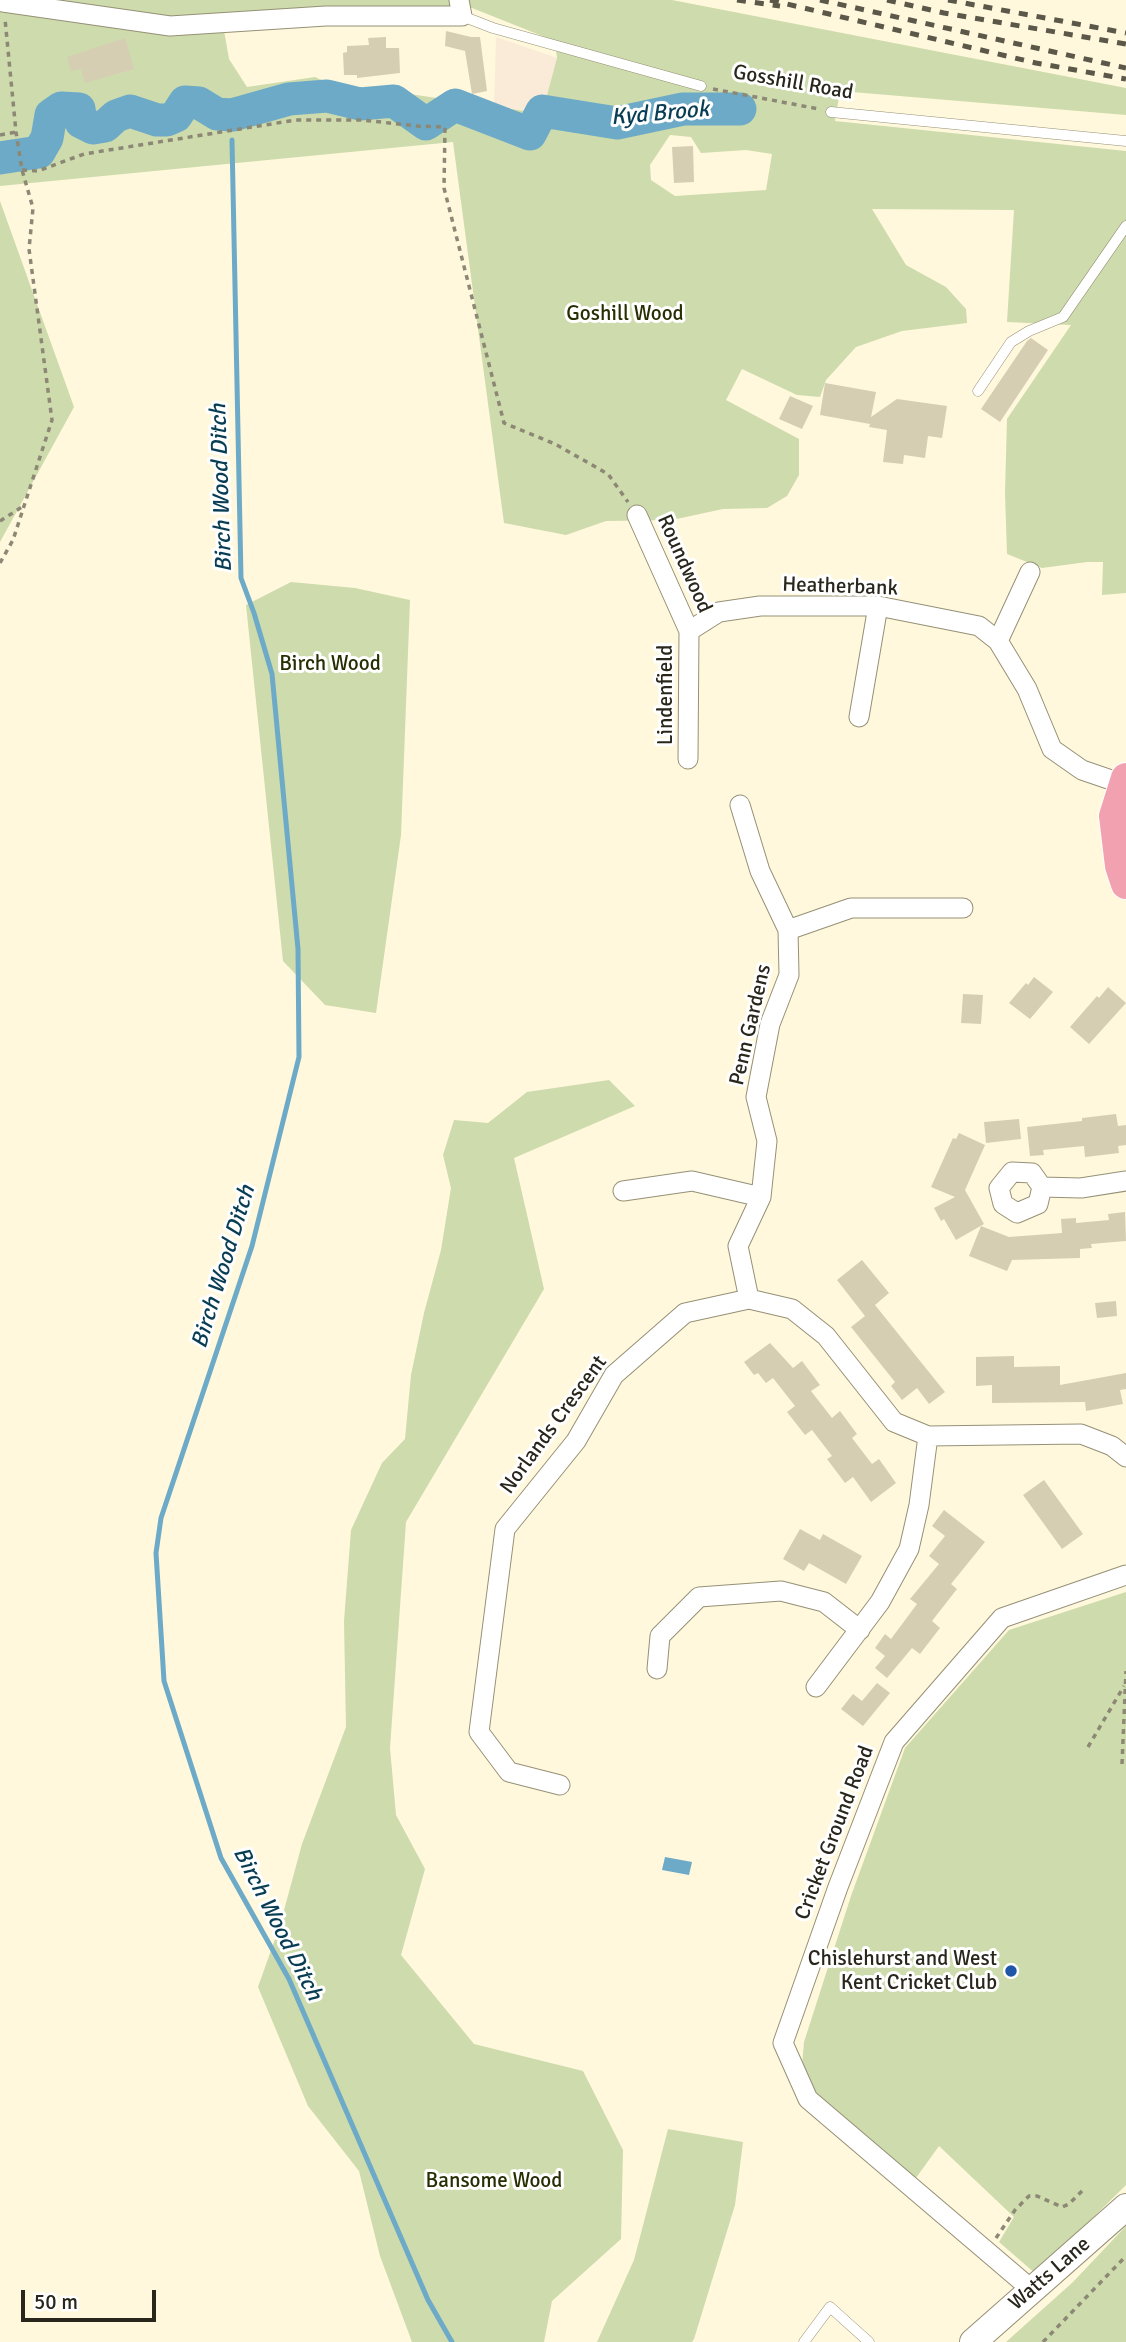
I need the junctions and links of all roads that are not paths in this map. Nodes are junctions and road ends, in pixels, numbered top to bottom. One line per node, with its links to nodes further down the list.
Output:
1 (3, 2): 2 (street)
2 (461, 8): 3 (lane, Gosshill Road)
3 (701, 86)
4 (831, 111): 5 (lane, Gosshill Road)
5 (1126, 141)
6 (1126, 226): 7 (lane)
7 (978, 391)
8 (637, 515): 11 (street, Roundwood)
9 (1030, 572): 12 (street)
10 (878, 606): 11 (street, Heatherbank); 12 (street, Heatherbank); 13 (street)
11 (689, 631): 14 (street, Lindenfield)
12 (998, 641): 15 (street, Heatherbank)
13 (859, 717)
14 (688, 759)
15 (1124, 781): 17 (main road)
16 (740, 804): 19 (street, Penn Gardens)
17 (1126, 884)
18 (963, 908): 19 (street)
19 (788, 930): 23 (street, Penn Gardens)
20 (1126, 1181): 21 (street)
21 (1042, 1187)
22 (623, 1191): 23 (street)
23 (761, 1197): 24 (street, Penn Gardens)
24 (749, 1299): 25 (street, Norlands Crescent); 31 (street, Norlands Crescent)
25 (928, 1436): 26 (street, Norlands Crescent); 28 (street)
26 (1126, 1457)
27 (1126, 1575): 33 (street, Cricket Ground Road)
28 (860, 1630): 29 (street); 30 (street)
29 (657, 1669)
30 (816, 1687)
31 (560, 1785)
32 (1126, 2207): 33 (main road, Watts Lane)
33 (1031, 2289): 36 (main road, Watts Lane)
34 (804, 2342): 35 (lane)
35 (869, 2342)
36 (973, 2342)

